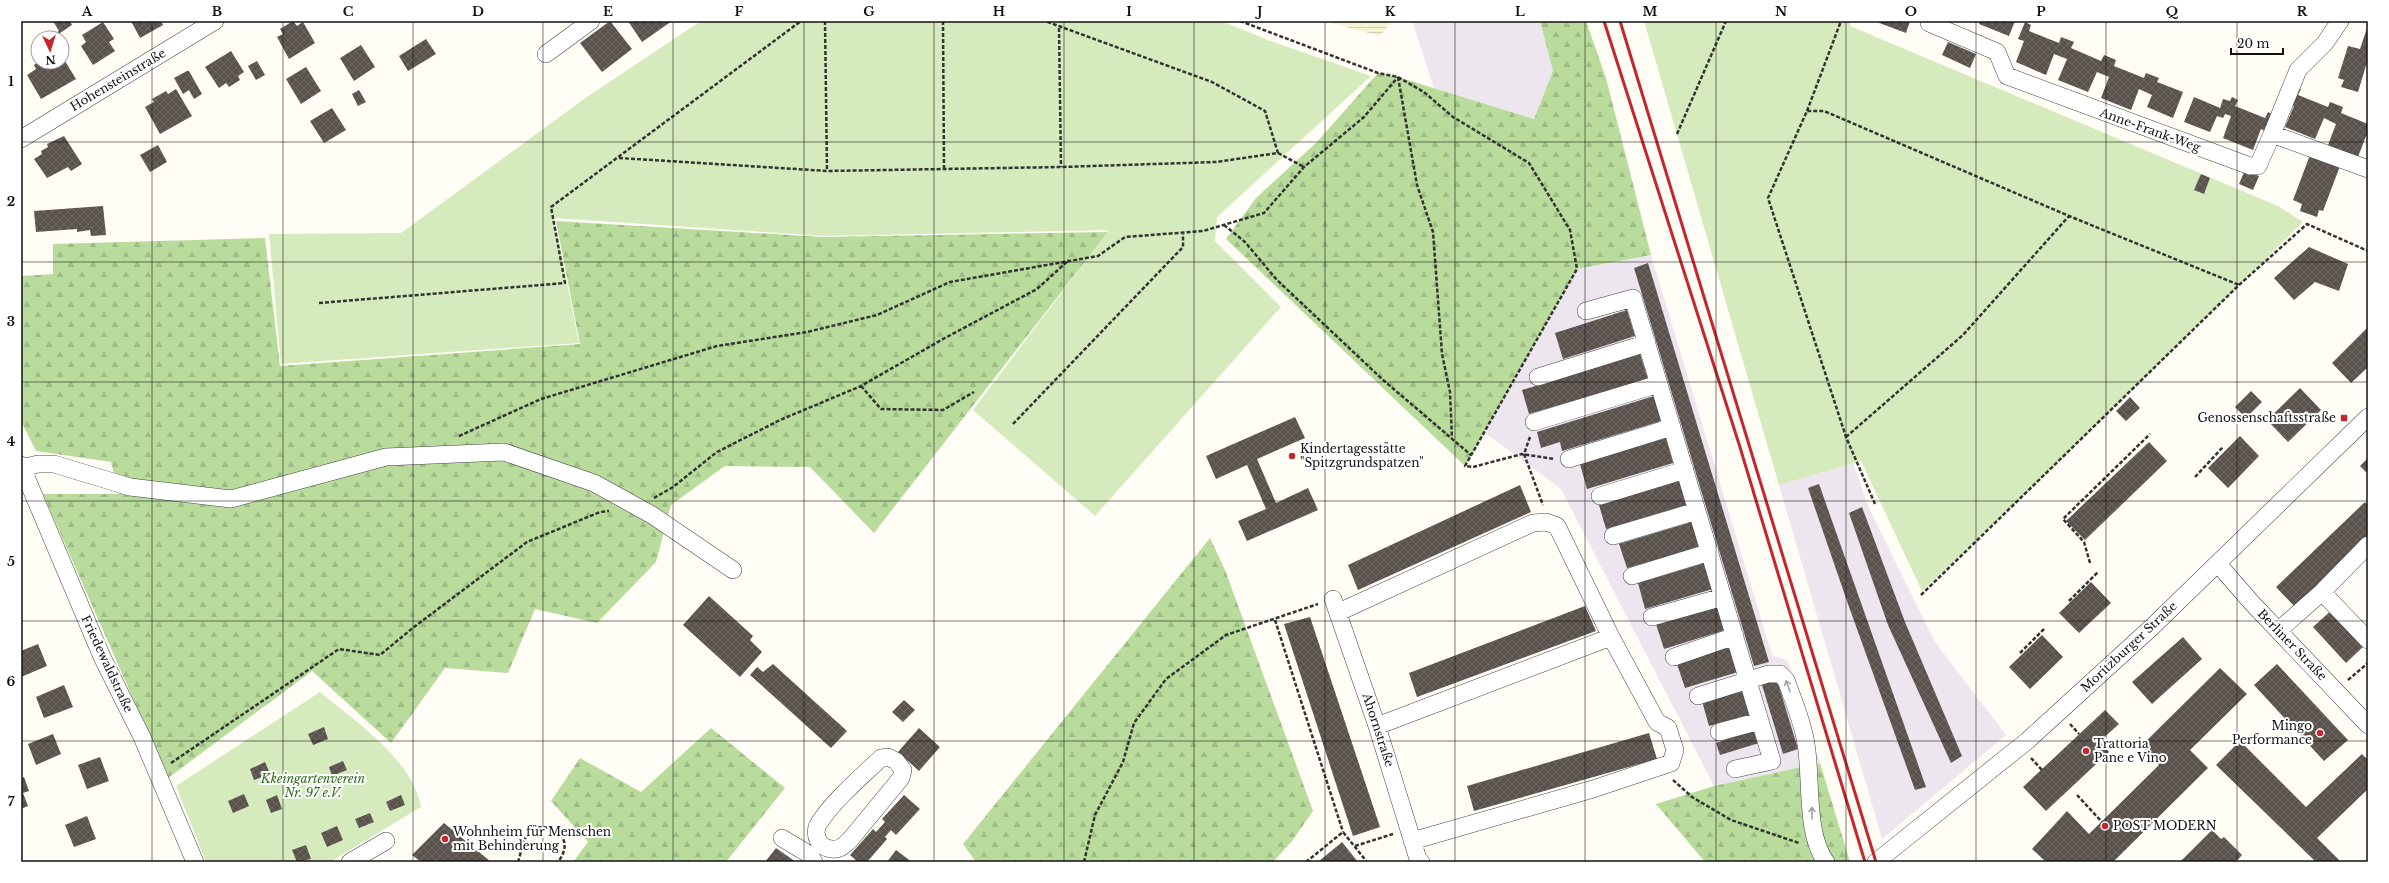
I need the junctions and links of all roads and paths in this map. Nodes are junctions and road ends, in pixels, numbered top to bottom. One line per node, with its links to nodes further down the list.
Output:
1 (215, 21): 18 (street, Hohensteinstraße)
2 (591, 21): 13 (street)
3 (801, 21): 20 (path)
4 (824, 21): 25 (path)
5 (944, 21): 23 (path)
6 (1044, 21): 12 (path)
7 (1240, 21): 14 (path)
8 (1726, 21): 16 (path)
9 (1841, 21): 15 (path)
10 (2340, 21): 17 (street)
11 (1929, 23): 17 (street, Anne-Frank-Weg)
12 (1059, 28): 19 (path); 21 (path)
13 (546, 54)
14 (1398, 77): 22 (path); 46 (path); 49 (path)
15 (1807, 111): 26 (path); 44 (path)
16 (1677, 134)
17 (2272, 134): 24 (street)
18 (21, 138)
19 (1278, 153): 21 (path); 22 (path)
20 (619, 158): 25 (path); 32 (path)
21 (1061, 167): 23 (path)
22 (1304, 167): 27 (path)
23 (944, 168): 25 (path)
24 (2368, 169)
25 (827, 171)
26 (2069, 216): 31 (path); 44 (path)
27 (1223, 225): 28 (path); 46 (path)
28 (1183, 232): 30 (path); 41 (path)
29 (2368, 251): 31 (path)
30 (1069, 259): 37 (path); 45 (path)
31 (2239, 285): 68 (path)
32 (318, 303)
33 (1586, 311): 34 (street)
34 (1646, 343): 35 (street); 36 (street)
35 (1538, 377)
36 (1659, 384): 40 (street); 42 (street)
37 (861, 386): 38 (path); 56 (path)
38 (974, 392)
39 (2368, 417): 63 (street, Moritzburger Straße)
40 (1534, 422)
41 (1013, 424)
42 (1672, 427): 50 (street); 52 (street)
43 (2150, 434): 62 (path)
44 (1846, 437): 55 (path)
45 (452, 439)
46 (1452, 439): 49 (path)
47 (2223, 446): 53 (path)
48 (1524, 454): 49 (path); 50 (path); 58 (path)
49 (1471, 455)
50 (1568, 459)
51 (21, 466): 56 (street); 94 (street, Friedewaldstraße)
52 (1685, 470): 54 (street); 57 (street)
53 (2194, 477)
54 (1600, 496)
55 (1875, 504)
56 (637, 507): 64 (street); 94 (path)
57 (1697, 511): 59 (street); 61 (street)
58 (1551, 524): 71 (street); 77 (street)
59 (1613, 536)
60 (2368, 545): 67 (street)
61 (1710, 552): 66 (street); 69 (street)
62 (2090, 563)
63 (2218, 564): 75 (street, Berliner Straße); 114 (street, Moritzburger Straße)
64 (733, 570)
65 (2098, 572): 70 (path)
66 (1632, 576)
67 (2322, 592): 75 (street); 78 (street)
68 (1921, 595)
69 (1723, 597): 72 (street); 76 (street)
70 (2069, 601)
71 (1336, 605): 73 (path); 88 (street, Ahornstraße)
72 (1652, 616)
73 (1275, 620): 98 (path); 111 (path)
74 (2044, 629): 79 (path)
75 (2279, 630): 83 (street, Berliner Straße)
76 (1735, 636): 80 (street); 82 (street)
77 (1612, 637): 88 (street); 99 (street)
78 (2368, 640)
79 (2020, 653)
80 (1674, 657)
81 (2368, 663): 83 (path)
82 (1748, 679): 84 (street); 85 (street); 104 (street, one-way to 82)
83 (2335, 691): 87 (street, Berliner Straße)
84 (1698, 696)
85 (1760, 721): 89 (street); 92 (street)
86 (2067, 722): 90 (path)
87 (2368, 725)
88 (1377, 726): 99 (street, Ahornstraße)
89 (1719, 732)
90 (2079, 734)
91 (2028, 755): 93 (path)
92 (1735, 769)
93 (2042, 770)
94 (156, 772): 107 (street, Friedewaldstraße)
95 (1682, 788): 104 (path)
96 (2077, 795): 97 (path)
97 (2102, 822)
98 (1343, 832): 103 (path); 112 (path)
99 (1411, 835): 103 (path); 106 (street, Ahornstraße)
100 (782, 838): 105 (street)
101 (386, 841): 108 (street)
102 (824, 846): 102 (street); 105 (street)
103 (1355, 846): 113 (path)
104 (1822, 857)
105 (813, 860)
106 (1418, 861)
107 (195, 862)
108 (350, 862)
109 (518, 862): 110 (path)
110 (558, 862)
111 (1084, 862)
112 (1306, 862)
113 (1367, 862)
114 (1876, 862)

